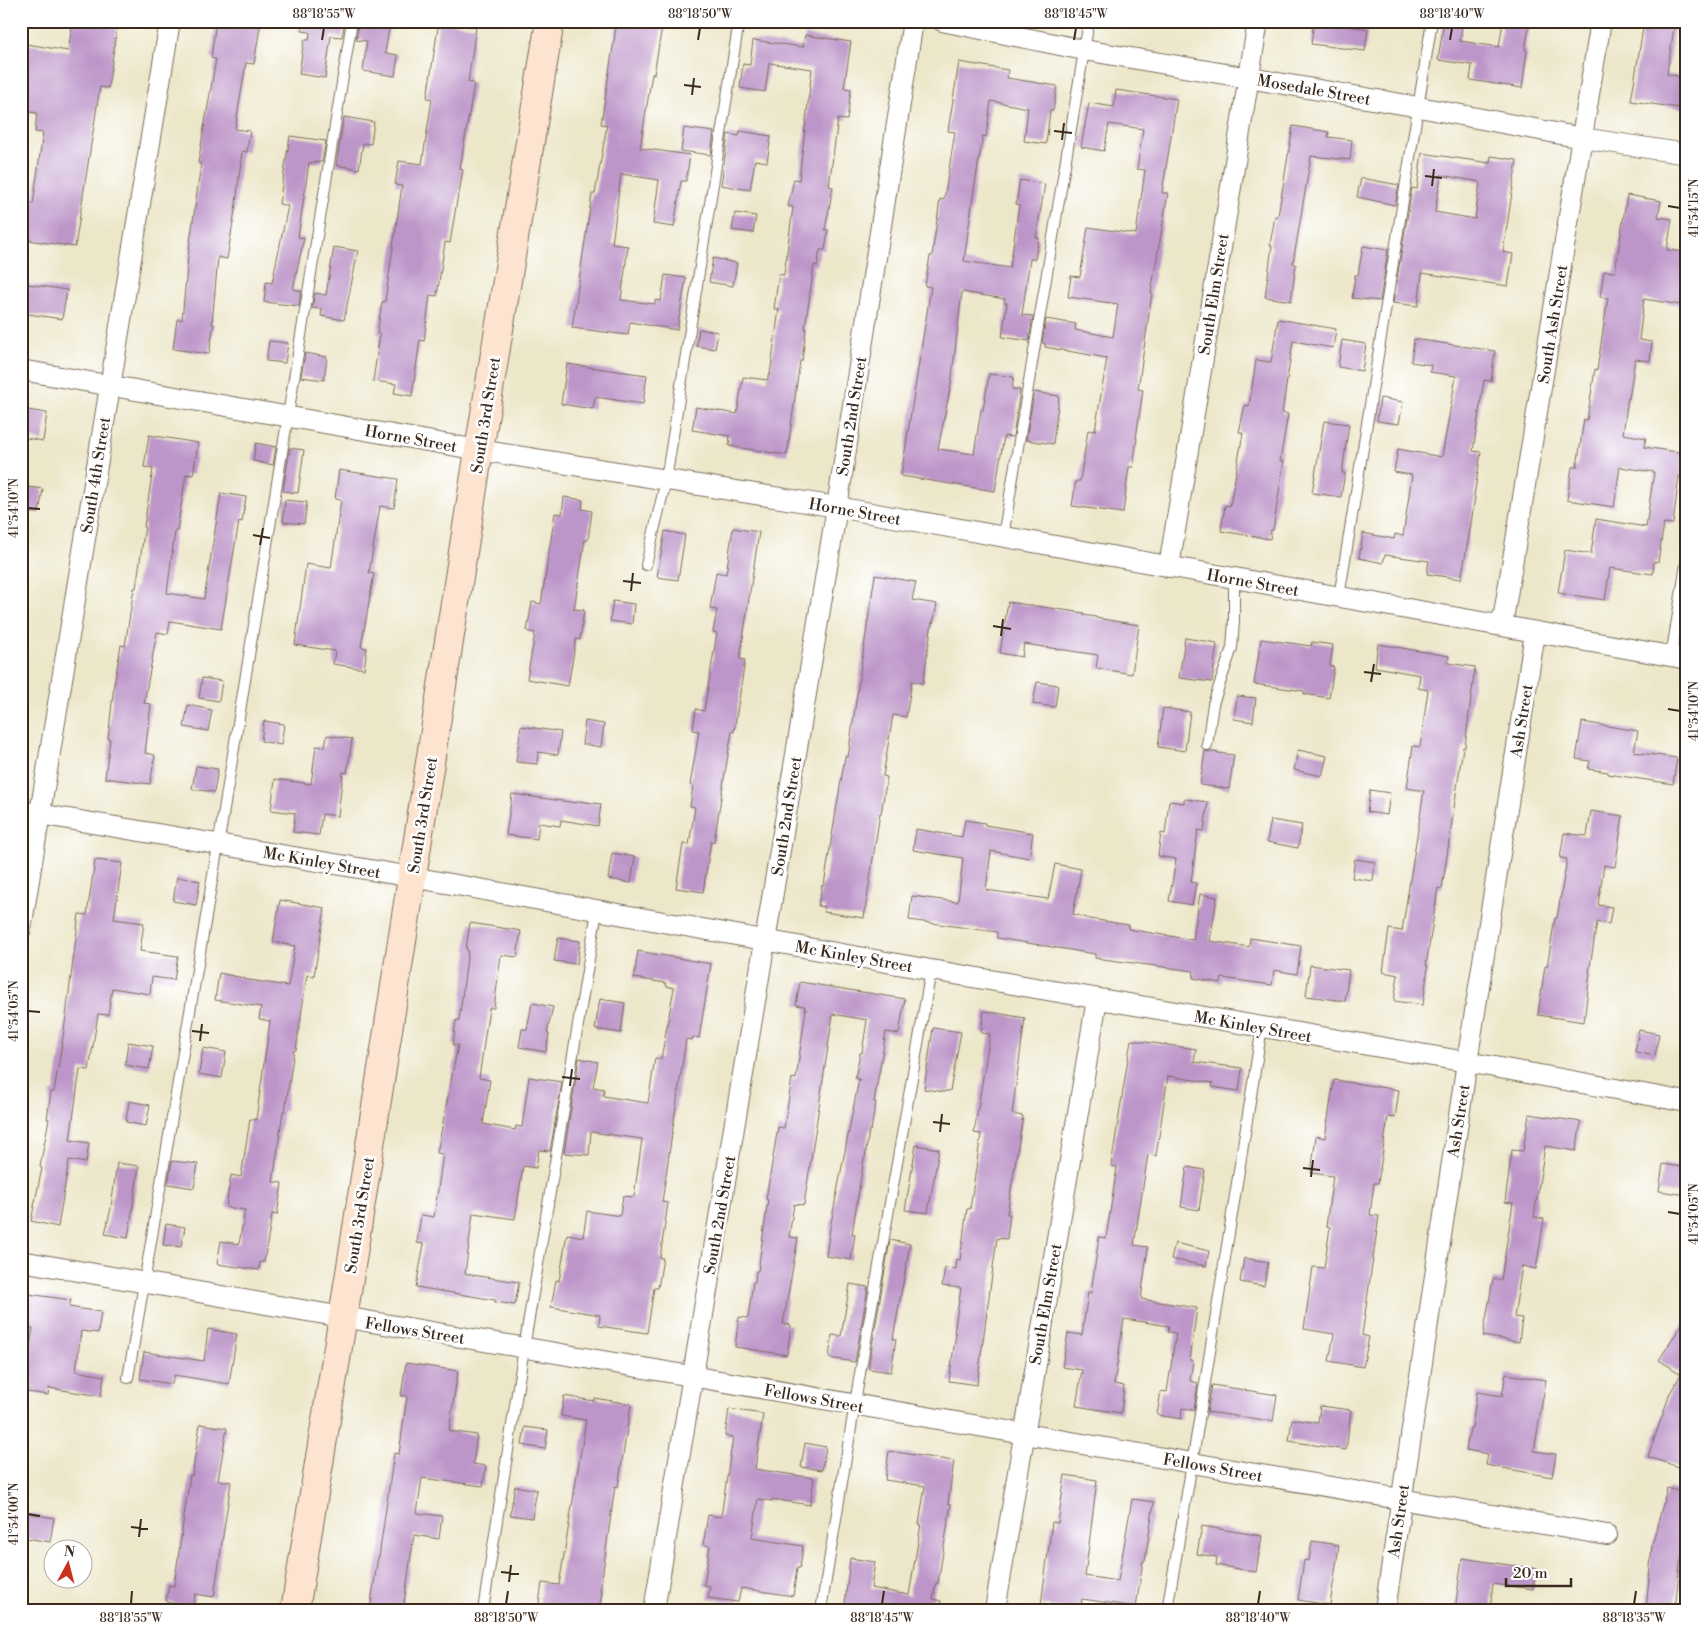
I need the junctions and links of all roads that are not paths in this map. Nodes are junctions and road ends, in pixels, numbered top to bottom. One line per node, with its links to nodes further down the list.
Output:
1 (170, 21): 17 (street, South 4th Street)
2 (352, 21): 18 (lane)
3 (550, 21): 19 (street, South 3rd Street)
4 (739, 21): 20 (lane)
5 (913, 21): 21 (street, South 2nd Street)
6 (942, 21): 11 (street, Mosedale Street)
7 (1089, 21): 11 (lane)
8 (1258, 21): 12 (street, South Elm Street)
9 (1432, 21): 13 (lane)
10 (1601, 21): 14 (street, South Ash Street)
11 (1084, 50): 12 (street, Mosedale Street); 22 (lane)
12 (1248, 78): 13 (street, Mosedale Street); 25 (street, South Elm Street)
13 (1419, 107): 14 (street, Mosedale Street); 27 (lane)
14 (1582, 138): 15 (street, Mosedale Street); 28 (street, South Ash Street)
15 (1687, 154)
16 (21, 370): 17 (street, Horne Street)
17 (110, 386): 18 (street, Horne Street); 32 (street, South 4th Street)
18 (288, 416): 19 (street, Horne Street); 33 (lane)
19 (479, 450): 20 (street, Horne Street); 34 (street, South 3rd Street)
20 (666, 480): 21 (street, Horne Street); 24 (lane)
21 (837, 507): 22 (street, Horne Street); 37 (street, South 2nd Street)
22 (1003, 537): 25 (street, Horne Street)
23 (1687, 558): 30 (lane)
24 (646, 566)
25 (1169, 568): 26 (street, Horne Street)
26 (1234, 579): 27 (street, Horne Street); 31 (lane)
27 (1339, 597): 28 (street, Horne Street)
28 (1502, 626): 29 (street, Horne Street)
29 (1535, 633): 30 (street, Horne Street); 41 (street, Ash Street)
30 (1679, 658)
31 (1207, 745)
32 (30, 812): 33 (street, Mc Kinley Street); 36 (street, South 4th Street)
33 (218, 844): 34 (street, Mc Kinley Street); 44 (lane)
34 (412, 877): 35 (street, Mc Kinley Street); 45 (street, South 3rd Street)
35 (597, 910): 37 (street, Mc Kinley Street); 46 (lane)
36 (21, 929)
37 (765, 941): 38 (street, Mc Kinley Street); 47 (street, South 2nd Street)
38 (931, 970): 39 (street, Mc Kinley Street); 49 (lane)
39 (1097, 999): 40 (street, Mc Kinley Street); 50 (street, South Elm Street)
40 (1262, 1027): 41 (street, Mc Kinley Street); 51 (lane)
41 (1467, 1062): 42 (street, Mc Kinley Street); 52 (street, Ash Street)
42 (1687, 1102)
43 (21, 1261): 44 (street, Fellows Street)
44 (144, 1283): 45 (street, Fellows Street); 48 (lane)
45 (343, 1318): 46 (street, Fellows Street); 54 (street, South 3rd Street)
46 (524, 1348): 47 (street, Fellows Street); 55 (lane)
47 (692, 1376): 49 (street, Fellows Street); 56 (street, South 2nd Street)
48 (128, 1378)
49 (854, 1405): 50 (street, Fellows Street); 57 (lane)
50 (1023, 1434): 51 (street, Fellows Street); 58 (street, South Elm Street)
51 (1192, 1464): 52 (street, Fellows Street); 59 (lane)
52 (1401, 1501): 53 (street, Fellows Street); 60 (street, Ash Street)
53 (1607, 1535)
54 (295, 1610)
55 (483, 1610)
56 (654, 1610)
57 (821, 1610)
58 (995, 1610)
59 (1167, 1610)
60 (1385, 1610)

